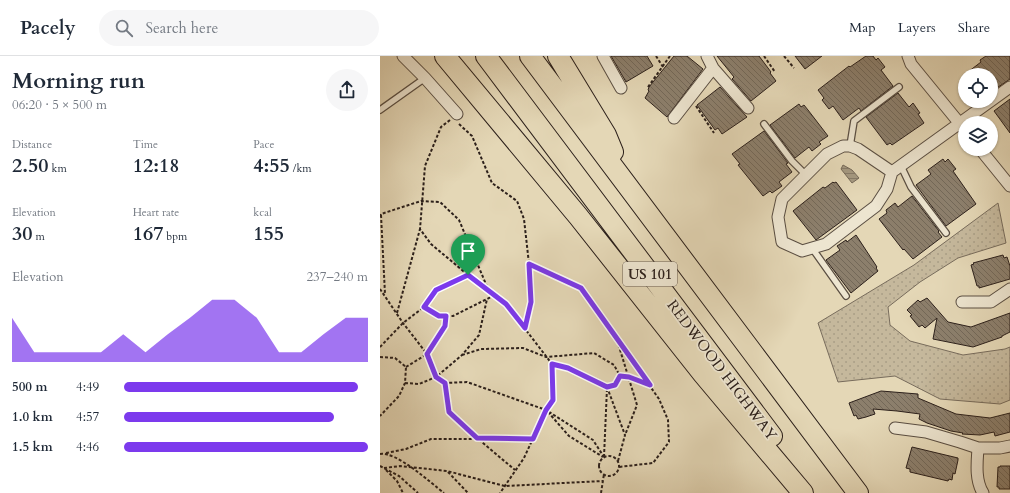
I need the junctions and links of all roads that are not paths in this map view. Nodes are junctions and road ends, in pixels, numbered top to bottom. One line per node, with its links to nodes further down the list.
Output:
1 (403, 56): 10 (street)
2 (445, 56): 37 (highway)
3 (486, 56): 38 (highway, REDWOOD HIGHWAY / US 101)
4 (530, 56): 27 (highway, US 101)
5 (558, 56): 27 (highway)
6 (603, 56): 13 (street)
7 (707, 56): 9 (street)
8 (908, 56): 19 (street)
9 (713, 68): 14 (street); 18 (street)
10 (426, 78): 15 (lane); 16 (street)
11 (899, 87): 22 (lane)
12 (1010, 87): 17 (street)
13 (621, 88)
14 (748, 108)
15 (380, 110)
16 (457, 114)
17 (976, 116)
18 (674, 118)
19 (958, 121)
20 (764, 124): 26 (lane)
21 (958, 130): 24 (street)
22 (850, 146): 25 (street); 26 (street)
23 (986, 156): 28 (street)
24 (901, 166): 25 (street); 29 (lane)
25 (892, 172): 30 (street)
26 (806, 175): 30 (street)
27 (624, 180): 39 (highway, US 101)
28 (1010, 186)
29 (946, 233)
30 (812, 248): 32 (lane)
31 (1010, 289): 33 (street)
32 (846, 296)
33 (962, 302)
34 (895, 428): 36 (street)
35 (1010, 446): 36 (street)
36 (978, 448): 40 (street)
37 (804, 493)
38 (814, 493)
39 (858, 493)
40 (983, 493)

